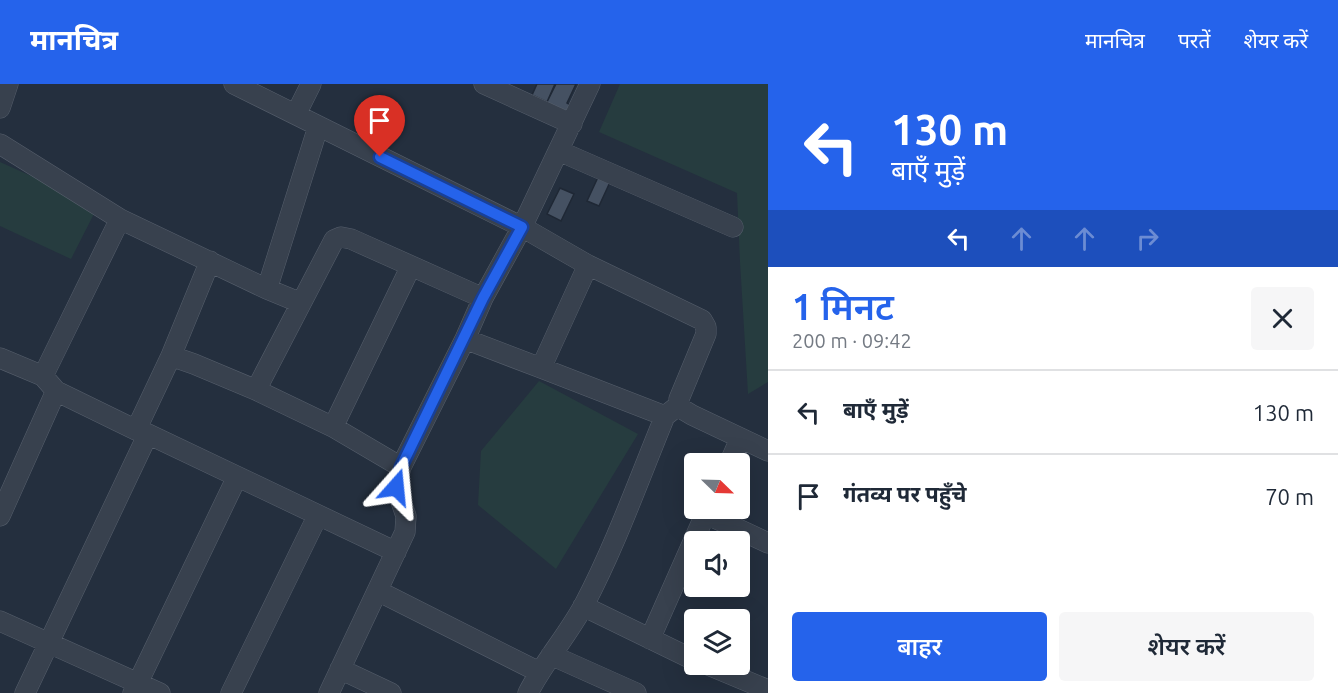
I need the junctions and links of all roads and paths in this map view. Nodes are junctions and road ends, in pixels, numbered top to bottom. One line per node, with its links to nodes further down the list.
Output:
1 (8, 84): 6 (street)
2 (234, 84): 7 (street)
3 (311, 84): 7 (street)
4 (484, 84): 8 (street)
5 (590, 84): 8 (street)
6 (0, 108)
7 (296, 114): 9 (street)
8 (572, 124): 11 (street)
9 (318, 127): 13 (street); 18 (street)
10 (0, 144): 12 (street)
11 (559, 151): 13 (street); 14 (street)
12 (120, 219): 15 (street); 25 (street)
13 (522, 227): 16 (street); 19 (street)
14 (734, 227)
15 (210, 261): 18 (street); 22 (street)
16 (588, 265): 24 (street); 28 (street)
17 (411, 266): 19 (street); 20 (street); 29 (street)
18 (267, 289): 20 (street)
19 (483, 298): 21 (street)
20 (301, 303): 26 (street)
21 (465, 339): 24 (street); 34 (street)
22 (171, 356): 26 (street); 30 (street)
23 (0, 358): 25 (street)
24 (541, 368): 28 (street)
25 (43, 376): 27 (street)
26 (256, 390): 29 (street)
27 (56, 391): 30 (street); 37 (street)
28 (672, 410): 31 (street); 43 (street)
29 (333, 427): 34 (street)
30 (142, 432): 35 (street); 46 (street)
31 (740, 439): 32 (street); 33 (street)
32 (768, 451)
33 (734, 453)
34 (401, 467): 41 (street)
35 (237, 477): 36 (street); 52 (street)
36 (318, 515): 41 (street); 56 (street)
37 (0, 516)
38 (703, 519): 45 (street)
39 (722, 519): 40 (street)
40 (768, 543)
41 (396, 552): 42 (street)
42 (378, 591): 49 (street); 50 (street)
43 (583, 606): 45 (street); 47 (street)
44 (0, 621): 46 (street)
45 (650, 639): 48 (street)
46 (49, 642): 52 (street); 54 (street)
47 (551, 655): 50 (street); 60 (street)
48 (684, 655)
49 (340, 669): 57 (street); 58 (street)
50 (539, 672): 59 (street)
51 (732, 675): 53 (street)
52 (135, 688): 55 (street)
53 (768, 690)
54 (25, 693)
55 (160, 693)
56 (231, 693)
57 (329, 693)
58 (392, 693)
59 (528, 693)
60 (636, 693)

